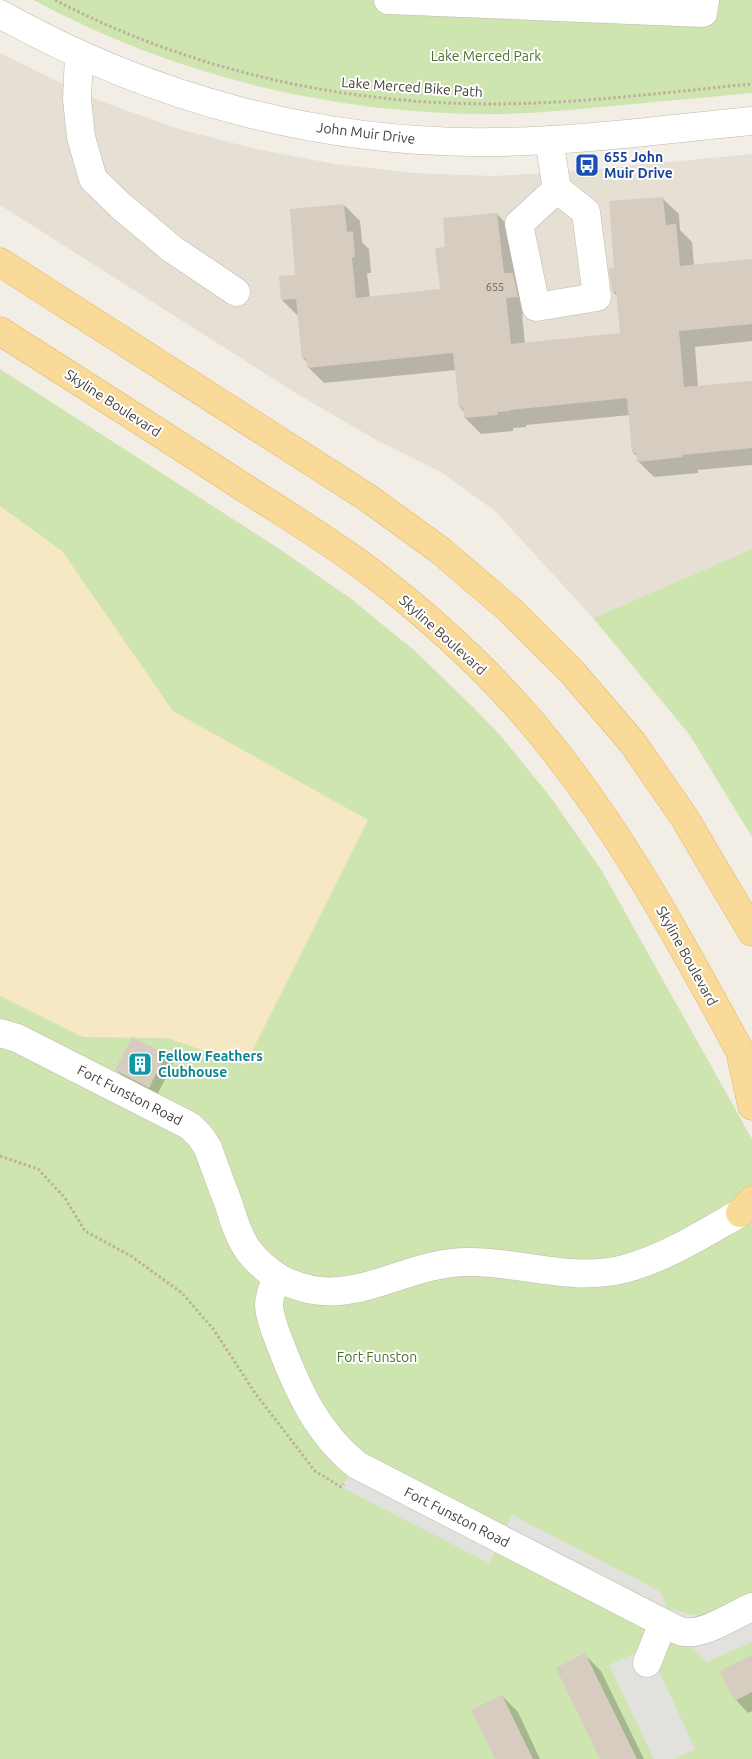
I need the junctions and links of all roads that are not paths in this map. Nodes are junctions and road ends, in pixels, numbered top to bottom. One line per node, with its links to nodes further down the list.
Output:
1 (388, 0): 2 (street)
2 (705, 0)
3 (0, 14): 4 (street, John Muir Drive)
4 (79, 55): 6 (street, John Muir Drive); 9 (street)
5 (752, 121): 6 (street, John Muir Drive)
6 (549, 140): 7 (street)
7 (556, 189)
8 (0, 262): 11 (main road)
9 (236, 292)
10 (0, 330): 13 (main road, Skyline Boulevard)
11 (752, 932)
12 (8, 1035): 16 (street, Fort Funston Road)
13 (746, 1061): 14 (main road, Skyline Boulevard)
14 (752, 1106)
15 (748, 1208): 16 (street, Fort Funston Road)
16 (278, 1277): 18 (street, Fort Funston Road)
17 (752, 1607): 18 (street, Fort Funston Road)
18 (663, 1623): 19 (street)
19 (647, 1663)

